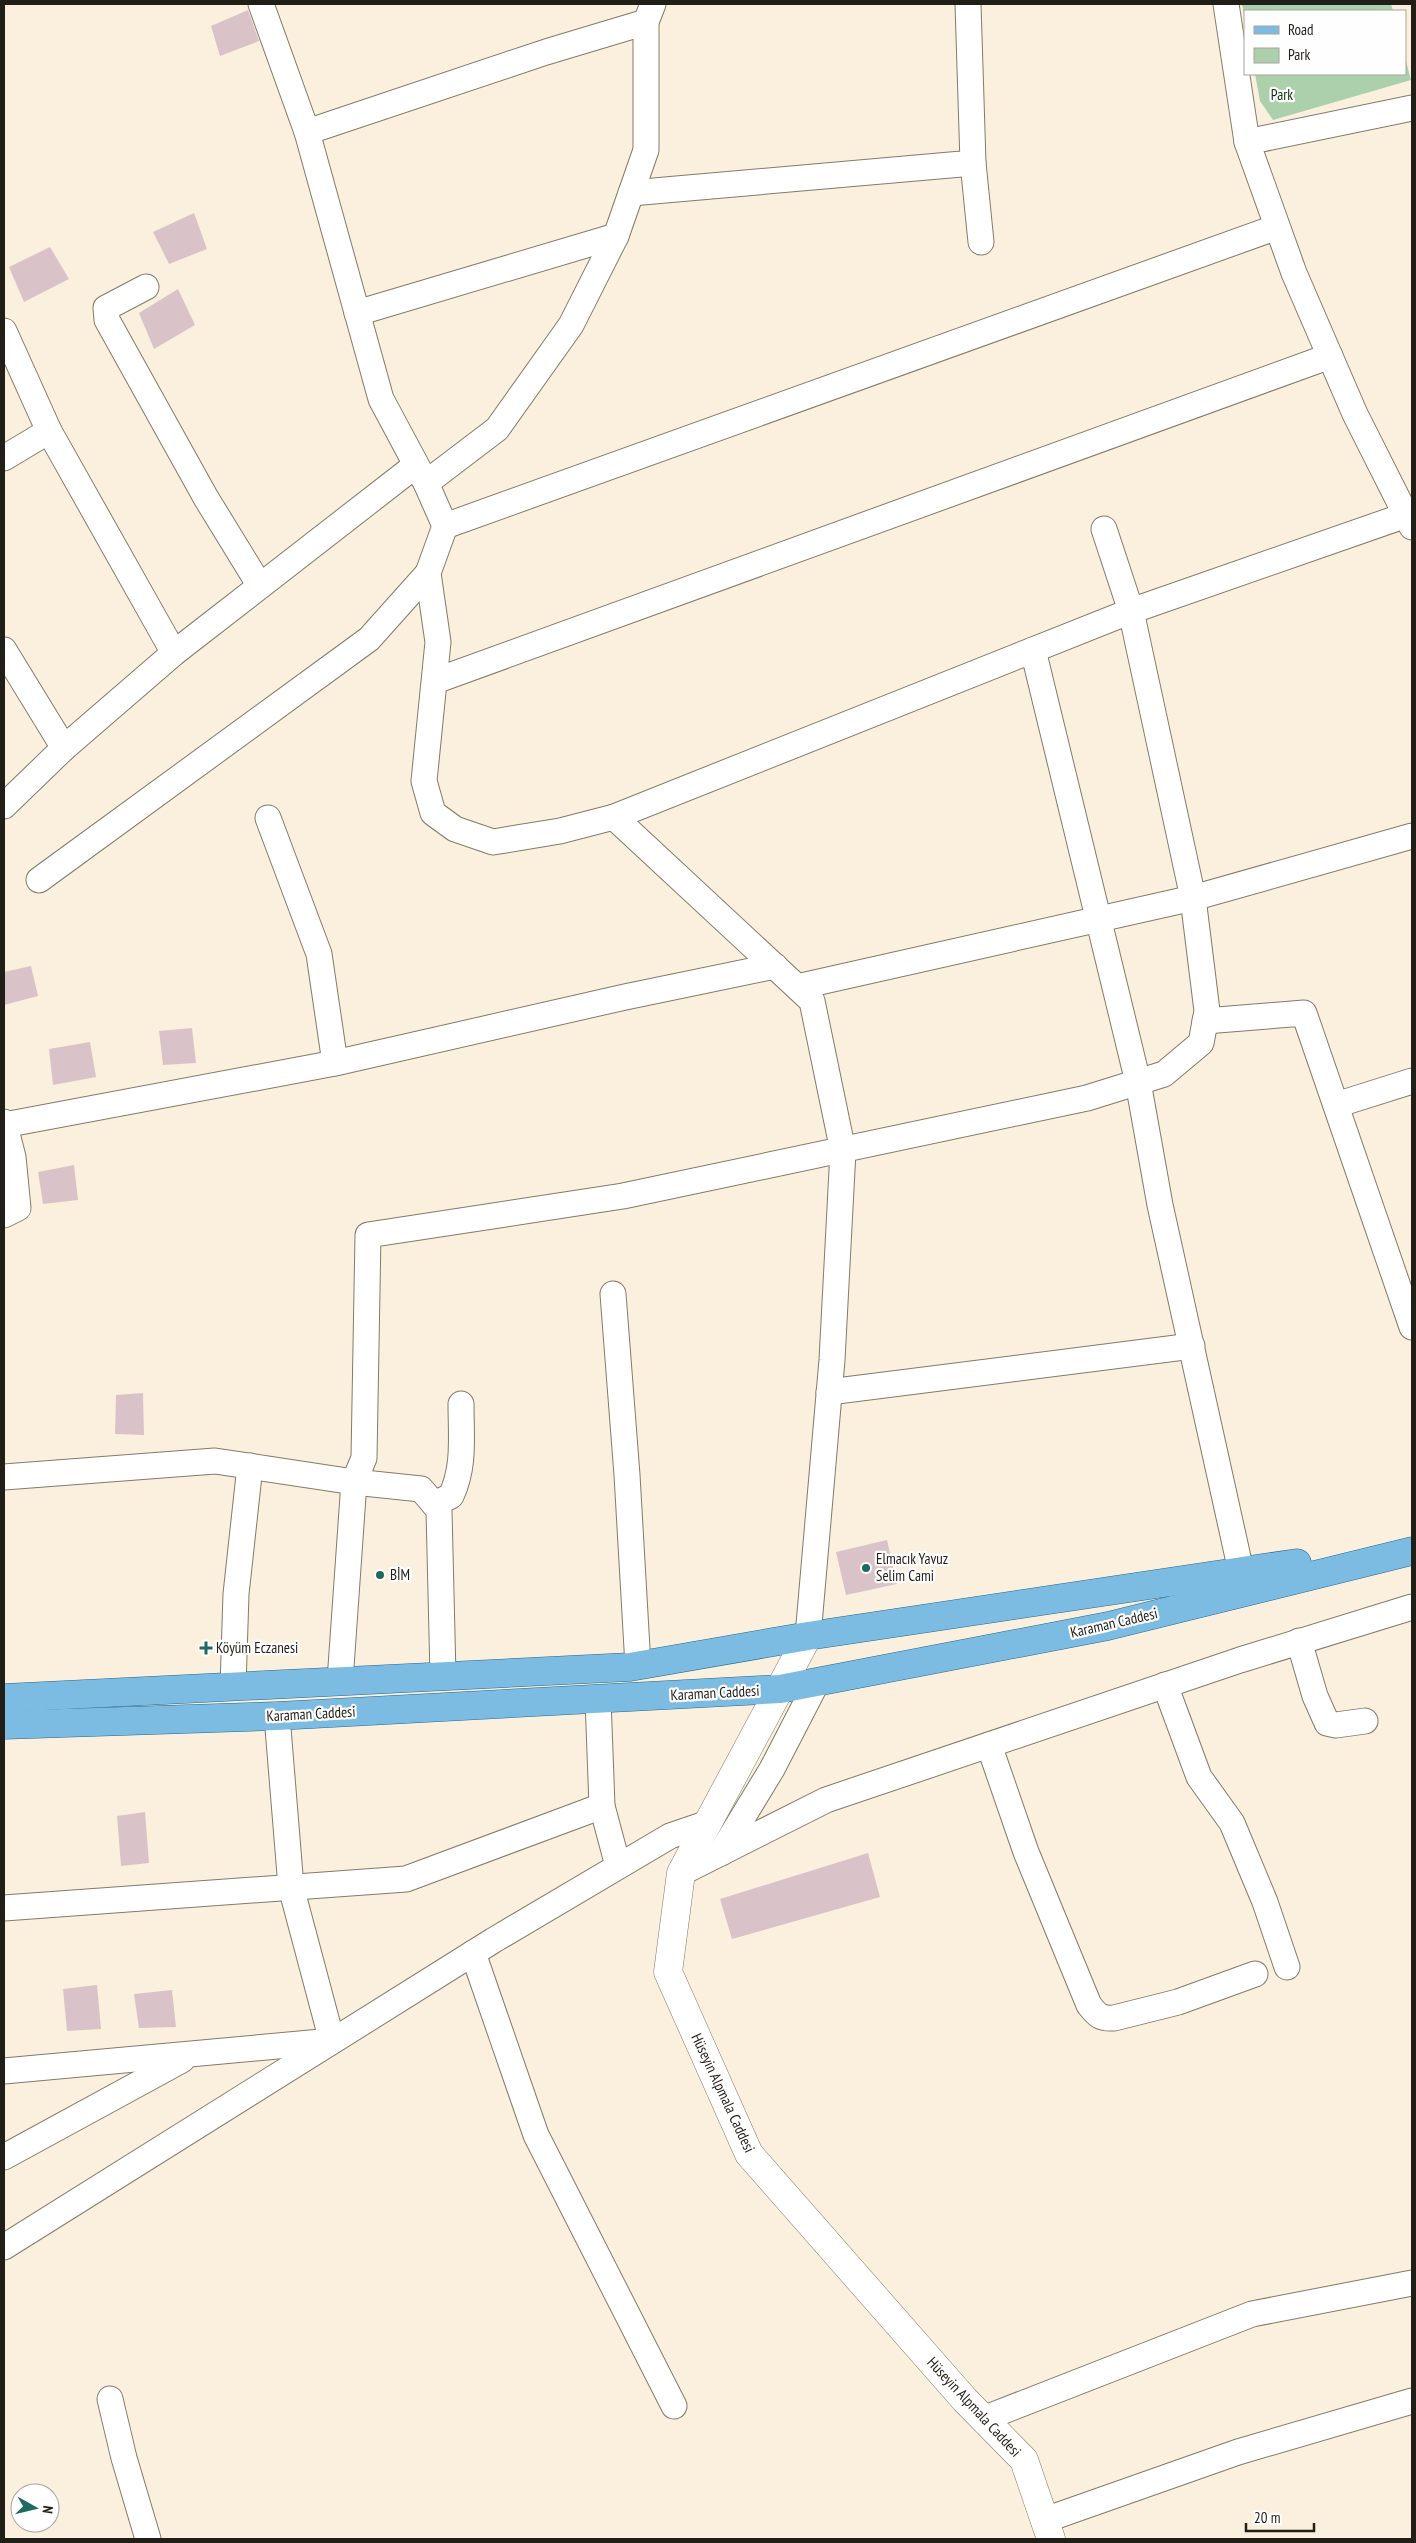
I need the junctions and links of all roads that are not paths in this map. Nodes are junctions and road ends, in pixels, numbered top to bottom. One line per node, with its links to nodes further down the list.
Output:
1 (261, 4): 6 (street)
2 (968, 4): 8 (street)
3 (1226, 4): 7 (street)
4 (649, 13): 6 (street); 9 (street)
5 (1412, 108): 7 (street)
6 (307, 132): 14 (street)
7 (1247, 142): 10 (street)
8 (973, 163): 9 (street); 12 (street)
9 (631, 193): 11 (street)
10 (1277, 227): 16 (street); 21 (street)
11 (616, 236): 14 (street); 19 (street)
12 (981, 242)
13 (146, 287): 24 (street)
14 (357, 313): 19 (street)
15 (4, 331): 17 (street)
16 (1330, 356): 20 (street); 29 (street)
17 (49, 431): 18 (street); 28 (street)
18 (4, 458)
19 (421, 474): 21 (street); 24 (street)
20 (1411, 518): 25 (street)
21 (445, 526): 23 (street)
22 (1104, 529): 25 (street)
23 (428, 573): 29 (street); 35 (street)
24 (260, 586): 28 (street)
25 (1131, 611): 27 (street); 36 (street)
26 (4, 650): 30 (street)
27 (1033, 650): 33 (street); 37 (street)
28 (174, 653): 30 (street)
29 (435, 680): 33 (street)
30 (64, 748): 31 (street)
31 (4, 806)
32 (268, 818): 41 (street)
33 (614, 818): 38 (street)
34 (1412, 836): 36 (street)
35 (39, 880)
36 (1193, 898): 37 (street); 40 (street)
37 (1098, 919): 39 (street); 43 (street)
38 (775, 966): 39 (street); 41 (street)
39 (797, 987): 46 (street)
40 (1205, 1021): 43 (street); 44 (street)
41 (335, 1063): 45 (street)
42 (1412, 1081): 44 (street)
43 (1138, 1082): 46 (street); 51 (street)
44 (1336, 1105): 48 (street)
45 (4, 1124): 47 (street)
46 (843, 1151): 52 (street); 56 (street)
47 (4, 1215)
48 (1407, 1293): 50 (street)
49 (613, 1294): 64 (street)
50 (1412, 1327)
51 (1192, 1346): 52 (street); 60 (street)
52 (829, 1392): 62 (street)
53 (461, 1404): 57 (street)
54 (250, 1466): 55 (street); 56 (street); 69 (street)
55 (4, 1476)
56 (354, 1482): 57 (street); 66 (street)
57 (434, 1504): 65 (street)
58 (1412, 1546): 60 (main road, Karaman Caddesi)
59 (1412, 1551): 67 (main road, Karaman Caddesi)
60 (1241, 1571): 62 (main road, Karaman Caddesi)
61 (1412, 1607): 63 (street)
62 (808, 1636): 64 (main road, Karaman Caddesi); 70 (street, Hüseyin Alpmala Caddesi)
63 (1299, 1641): 68 (street); 74 (street)
64 (638, 1666): 65 (main road, Karaman Caddesi)
65 (443, 1676): 66 (main road, Karaman Caddesi)
66 (340, 1681): 69 (main road, Karaman Caddesi)
67 (817, 1682): 70 (main road, Karaman Caddesi); 79 (street)
68 (1165, 1685): 76 (street); 85 (street)
69 (233, 1686): 71 (main road, Karaman Caddesi)
70 (780, 1690): 72 (main road, Karaman Caddesi); 78 (street, Hüseyin Alpmala Caddesi)
71 (4, 1698)
72 (598, 1699): 73 (main road, Karaman Caddesi); 77 (street)
73 (277, 1716): 75 (main road, Karaman Caddesi); 82 (street)
74 (1364, 1721)
75 (4, 1725)
76 (989, 1745): 79 (street); 86 (street)
77 (602, 1806): 80 (street); 82 (street)
78 (708, 1823): 80 (street); 81 (street, Hüseyin Alpmala Caddesi)
79 (721, 1853): 81 (street)
80 (618, 1866): 84 (street)
81 (681, 1873): 96 (street, Hüseyin Alpmala Caddesi)
82 (291, 1887): 83 (street); 87 (street)
83 (4, 1908)
84 (473, 1953): 87 (street); 95 (street)
85 (1287, 1967)
86 (1255, 1974)
87 (332, 2041): 88 (street); 91 (street)
88 (190, 2056): 89 (street); 90 (street)
89 (4, 2071)
90 (4, 2157)
91 (4, 2247)
92 (1412, 2283): 96 (street)
93 (110, 2399): 98 (street)
94 (1412, 2401): 97 (street)
95 (674, 2406)
96 (983, 2419): 97 (street, Hüseyin Alpmala Caddesi)
97 (1048, 2529)
98 (148, 2539)

